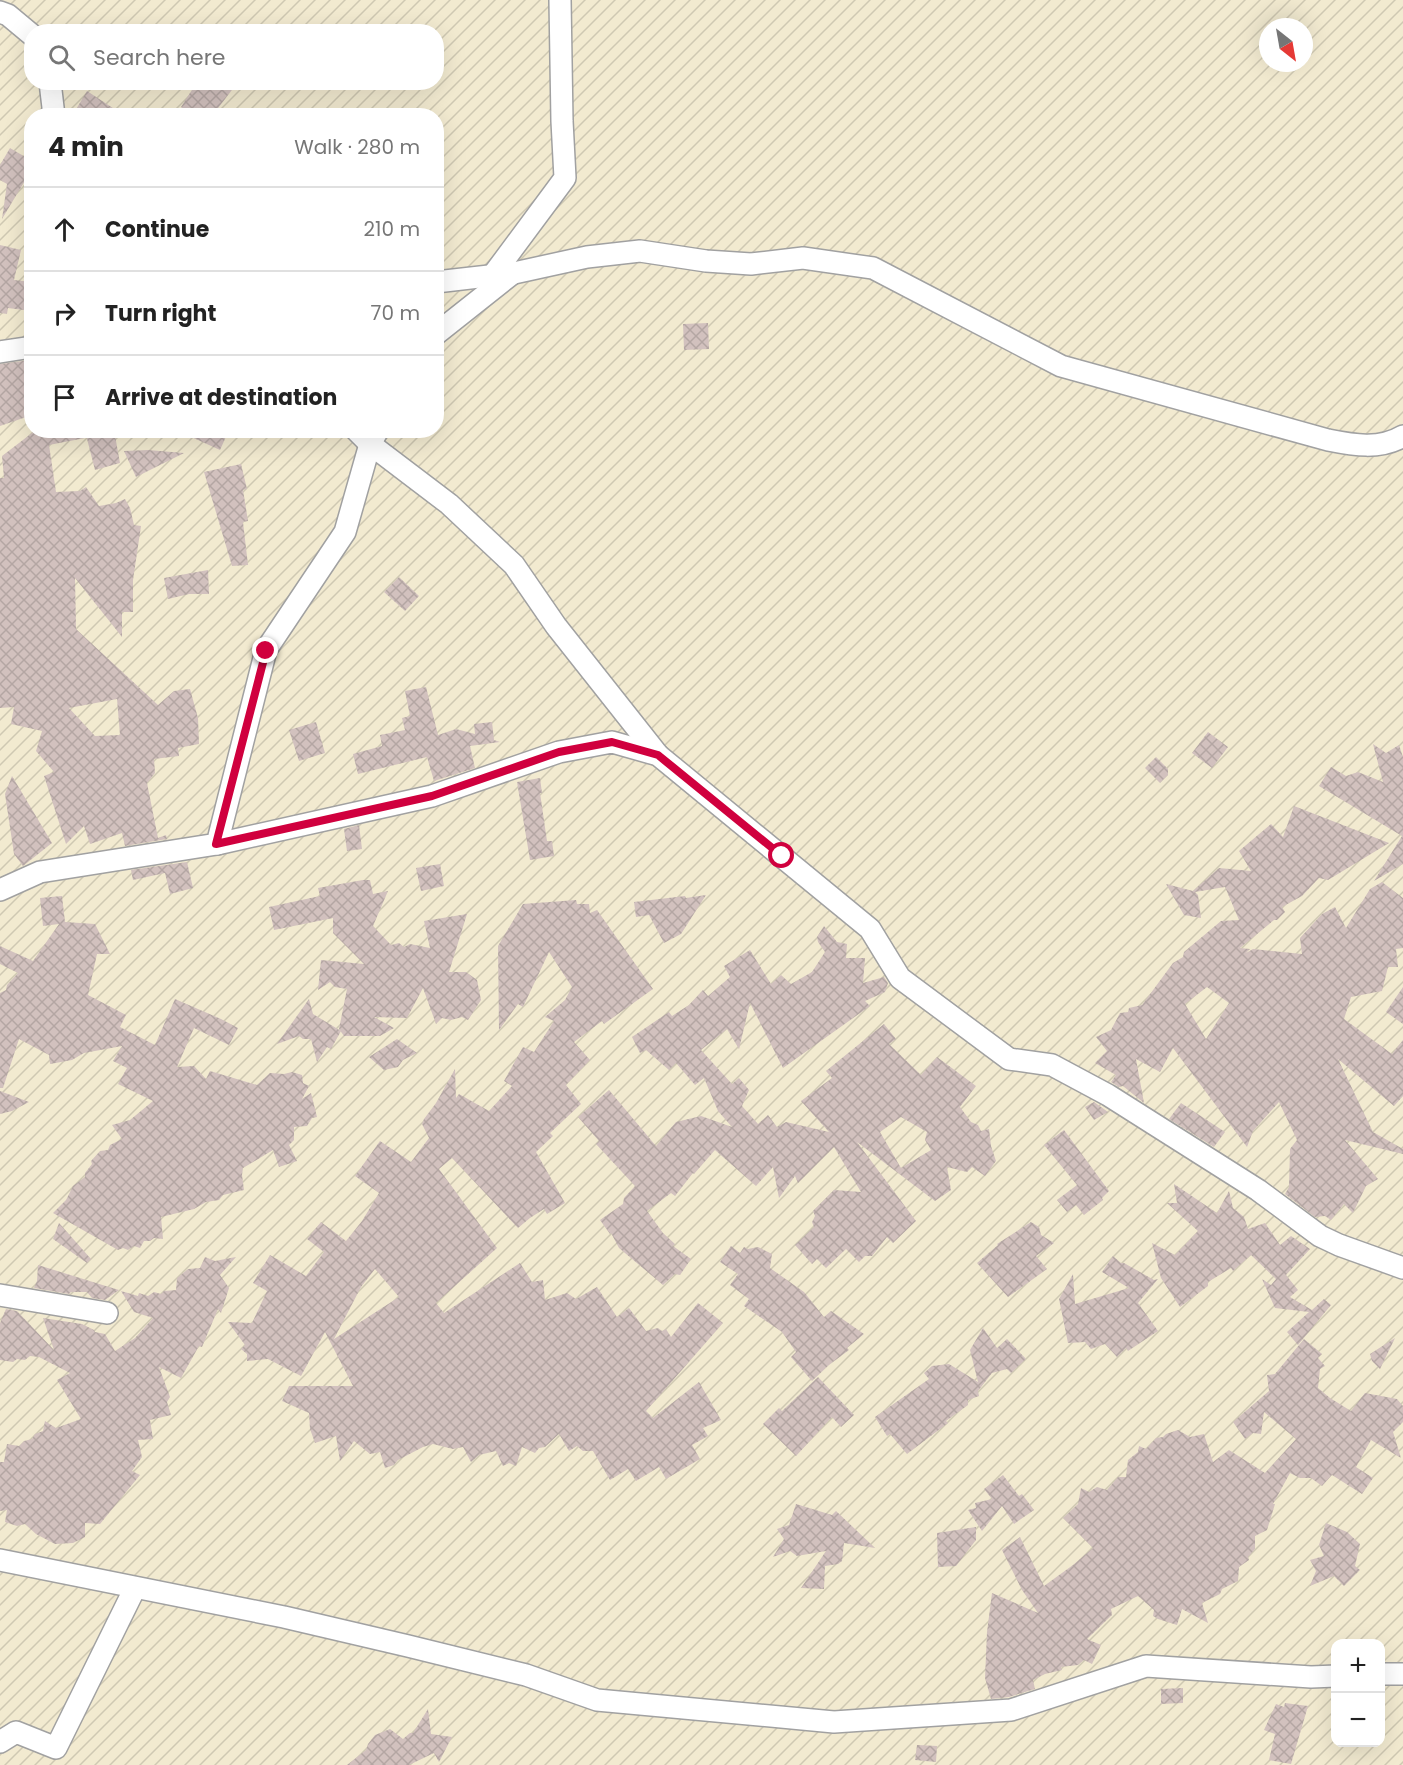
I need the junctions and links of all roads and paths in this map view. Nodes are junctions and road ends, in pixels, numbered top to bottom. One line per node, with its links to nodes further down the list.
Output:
1 (560, 0): 6 (street)
2 (0, 12): 3 (street)
3 (24, 28)
4 (51, 90): 5 (street)
5 (53, 108)
6 (503, 274): 7 (street); 8 (street); 11 (street)
7 (444, 281)
8 (444, 327)
9 (24, 348): 10 (street)
10 (0, 352)
11 (1403, 436)
12 (367, 438): 15 (street)
13 (371, 438): 14 (street)
14 (658, 755): 15 (street); 17 (street)
15 (216, 844): 16 (street)
16 (0, 890)
17 (1403, 1268)
18 (0, 1295): 19 (street)
19 (107, 1313)
20 (0, 1560): 21 (street)
21 (135, 1588): 24 (street); 25 (street)
22 (1385, 1674): 23 (street)
23 (1403, 1674)
24 (1331, 1676)
25 (0, 1742)

